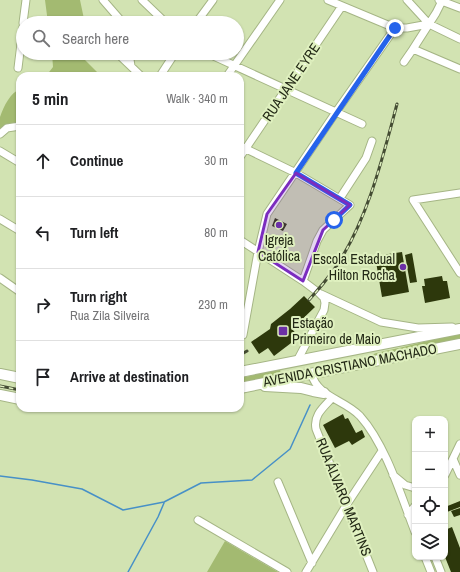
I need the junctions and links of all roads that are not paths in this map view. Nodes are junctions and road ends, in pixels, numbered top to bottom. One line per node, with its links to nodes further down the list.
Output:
1 (26, 0): 12 (street)
2 (103, 0): 13 (street)
3 (213, 0): 15 (street)
4 (280, 0): 21 (street)
5 (328, 0): 9 (street)
6 (407, 0): 11 (street)
7 (143, 1): 14 (street)
8 (441, 1): 10 (street); 16 (street)
9 (342, 6): 18 (street); 36 (street, RUA JANE EYRE)
10 (460, 8)
11 (420, 14): 16 (street); 17 (street)
12 (25, 16)
13 (117, 16)
14 (159, 16)
15 (201, 16)
16 (429, 24): 17 (street); 19 (street); 20 (street)
17 (415, 27): 18 (street)
18 (395, 28): 37 (street)
19 (460, 39)
20 (413, 49): 28 (street); 32 (street)
21 (244, 52)
22 (19, 60): 31 (street)
23 (125, 60): 29 (street)
24 (130, 60): 29 (street)
25 (170, 60): 34 (street)
26 (222, 60): 30 (street)
27 (238, 60): 30 (street)
28 (404, 62)
29 (131, 66): 33 (street)
30 (234, 66): 35 (street); 36 (street)
31 (18, 68)
32 (460, 69)
33 (137, 72)
34 (163, 72)
35 (230, 72)
36 (287, 89): 37 (street); 42 (street, RUA JANE EYRE)
37 (336, 112): 38 (street); 46 (street)
38 (362, 124)
39 (16, 127): 40 (street)
40 (0, 134)
41 (372, 141): 48 (street)
42 (244, 147)
43 (244, 148): 46 (street)
44 (0, 151): 45 (street)
45 (16, 161)
46 (296, 173): 48 (street); 52 (street)
47 (460, 192): 53 (street)
48 (340, 198): 55 (street)
49 (0, 219): 50 (street)
50 (16, 229)
51 (244, 243): 52 (street)
52 (258, 252): 55 (street); 61 (street)
53 (460, 273)
54 (0, 278): 56 (street)
55 (303, 281): 57 (street)
56 (16, 289)
57 (319, 293): 58 (street); 59 (street)
58 (339, 302): 59 (street); 60 (street)
59 (324, 310): 64 (street)
60 (460, 328): 63 (highway, AVENIDA CRISTIANO MACHADO)
61 (244, 329)
62 (460, 344): 66 (highway, AVENIDA CRISTIANO MACHADO)
63 (377, 346): 64 (highway, AVENIDA CRISTIANO MACHADO); 66 (highway)
64 (297, 360): 65 (highway, AVENIDA CRISTIANO MACHADO); 68 (highway)
65 (244, 371)
66 (311, 373): 68 (highway, AVENIDA CRISTIANO MACHADO); 74 (street)
67 (0, 374): 69 (highway)
68 (297, 376): 70 (highway, AVENIDA CRISTIANO MACHADO); 72 (highway)
69 (16, 377)
70 (251, 385): 71 (highway, AVENIDA CRISTIANO MACHADO); 72 (highway)
71 (244, 387)
72 (301, 388): 74 (highway)
73 (0, 395): 75 (highway)
74 (328, 395): 77 (street); 84 (street, RUA ÁLVARO MARTINS)
75 (16, 398)
76 (460, 444): 78 (street)
77 (382, 452): 80 (street); 84 (street)
78 (453, 459): 79 (street); 81 (street)
79 (448, 466)
80 (392, 473): 83 (street); 86 (street)
81 (460, 475)
82 (278, 482): 91 (street)
83 (412, 487)
84 (347, 504): 91 (street); 94 (street, RUA ÁLVARO MARTINS)
85 (412, 510): 86 (street)
86 (408, 515): 88 (street)
87 (198, 520): 92 (street)
88 (412, 525)
89 (426, 560): 95 (street)
90 (436, 560): 96 (street)
91 (312, 563): 93 (street)
92 (286, 572)
93 (306, 572)
94 (373, 572)
95 (431, 572)
96 (441, 572)

